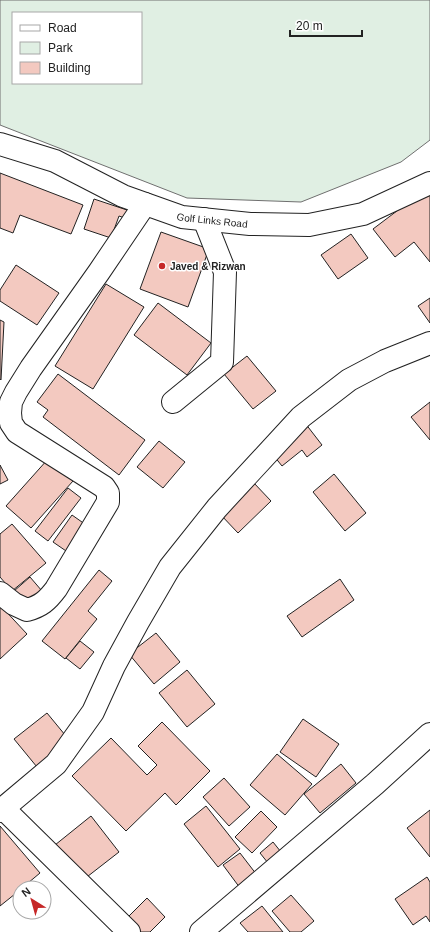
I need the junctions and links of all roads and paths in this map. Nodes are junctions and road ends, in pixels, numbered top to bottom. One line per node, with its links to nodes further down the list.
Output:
1 (0, 144): 3 (street, Golf Links Road)
2 (430, 183): 4 (street, Golf Links Road)
3 (145, 204): 4 (street, Golf Links Road); 7 (street)
4 (204, 219): 6 (street)
5 (430, 343): 9 (street)
6 (174, 402)
7 (0, 593)
8 (430, 734): 11 (street)
9 (2, 810): 10 (street)
10 (129, 932)
11 (201, 932)

